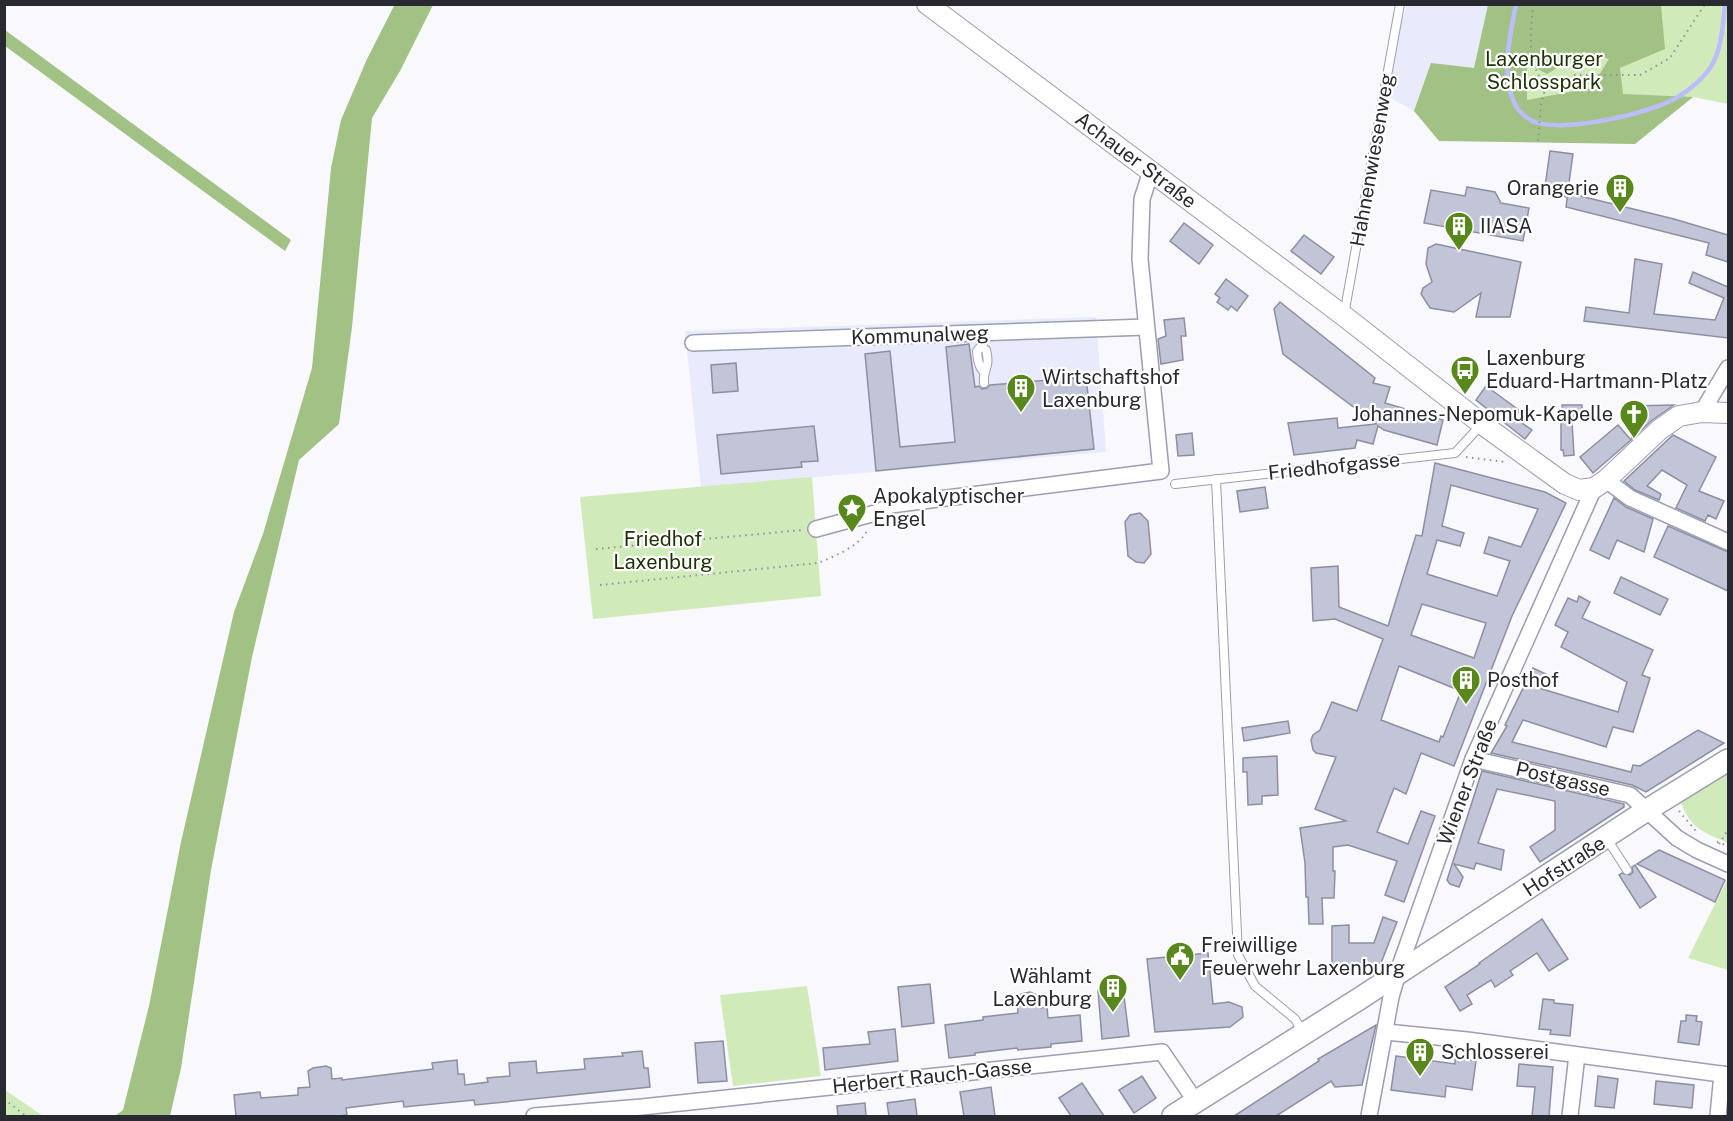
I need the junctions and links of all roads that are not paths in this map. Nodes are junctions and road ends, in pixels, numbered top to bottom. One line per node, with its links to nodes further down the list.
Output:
1 (927, 4): 3 (street, Achauer Straße)
2 (1400, 4): 4 (lane, Hahnenwiesenweg)
3 (1151, 171): 4 (street, Achauer Straße); 5 (street)
4 (1344, 316): 12 (street, Achauer Straße)
5 (1146, 327): 6 (street, Kommunalweg); 16 (street)
6 (981, 339): 7 (street, Kommunalweg); 9 (lane)
7 (693, 343)
8 (1728, 368): 10 (street)
9 (984, 383)
10 (1702, 412): 11 (street, Wiener Straße); 15 (street, Wiener Straße)
11 (1728, 413)
12 (1482, 424): 13 (lane, Friedhofgasse); 15 (street, Achauer Straße)
13 (1216, 479): 14 (lane, Friedhofgasse); 26 (lane)
14 (1174, 484)
15 (1600, 484): 17 (street); 18 (street, Wiener Straße)
16 (816, 529)
17 (1728, 542)
18 (1473, 759): 20 (street, Postgasse); 24 (street, Wiener Straße)
19 (1728, 759): 20 (main road, Hofstraße)
20 (1647, 810): 21 (main road, Hofstraße); 22 (street, Postgasse)
21 (1606, 838): 23 (lane); 24 (main road, Hofstraße)
22 (1728, 864)
23 (1627, 870)
24 (1400, 973): 25 (street, Wiener Straße); 26 (main road)
25 (1386, 1032): 27 (street); 33 (street, Wiener Straße)
26 (1304, 1034): 29 (main road)
27 (1577, 1055): 28 (street); 34 (street)
28 (1725, 1074): 35 (street)
29 (1196, 1102): 30 (street, Herbert Rauch-Gasse); 32 (main road)
30 (642, 1112): 31 (street, Herbert Rauch-Gasse)
31 (534, 1116)
32 (1173, 1116)
33 (1369, 1116)
34 (1570, 1116)
35 (1718, 1116)

